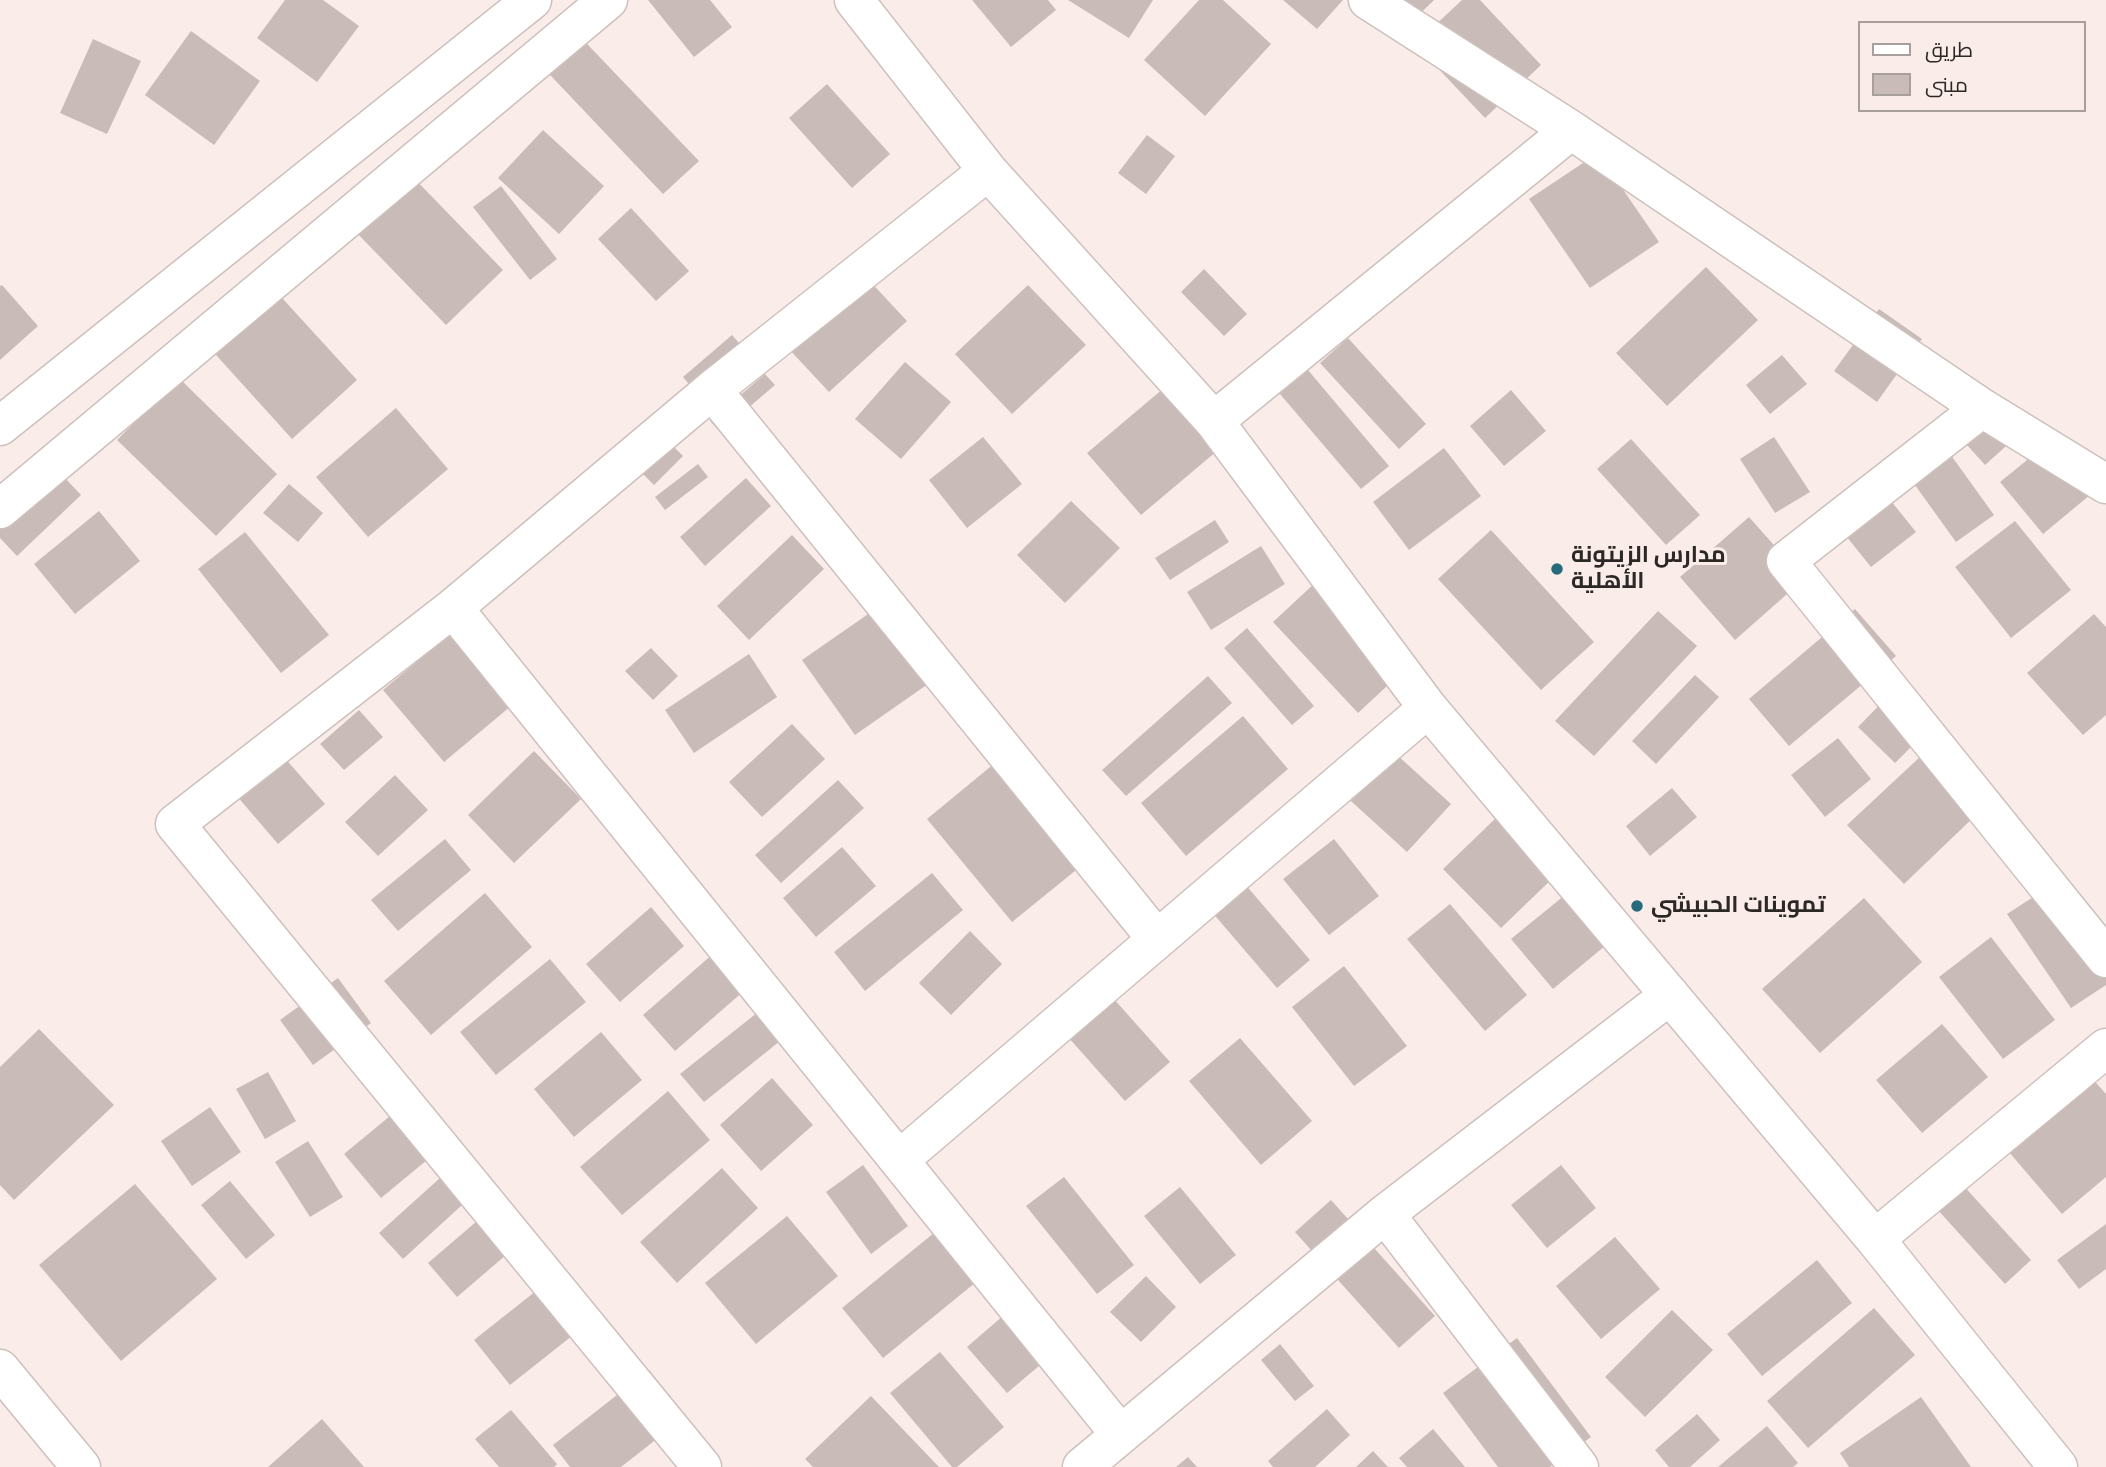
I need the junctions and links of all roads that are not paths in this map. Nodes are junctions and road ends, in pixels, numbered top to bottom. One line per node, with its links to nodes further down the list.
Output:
1 (532, 0): 10 (street)
2 (608, 0): 12 (street)
3 (854, 0): 6 (street)
4 (1368, 0): 5 (street)
5 (1571, 130): 8 (street); 9 (street)
6 (988, 171): 7 (street); 9 (street)
7 (712, 390): 13 (street); 15 (street)
8 (1982, 408): 11 (street); 16 (street)
9 (1214, 421): 14 (street)
10 (0, 426)
11 (2106, 484)
12 (0, 509)
13 (453, 608): 19 (street); 25 (street)
14 (1428, 708): 15 (street); 17 (street)
15 (1156, 938): 19 (street)
16 (2106, 958)
17 (1670, 995): 20 (street); 21 (street)
18 (2106, 1048): 21 (street)
19 (899, 1160): 23 (street)
20 (1385, 1214): 23 (street); 27 (street)
21 (1875, 1239): 28 (street)
22 (0, 1368): 24 (street)
23 (1120, 1434): 26 (street)
24 (81, 1467)
25 (702, 1467)
26 (1082, 1467)
27 (1579, 1467)
28 (2058, 1467)

